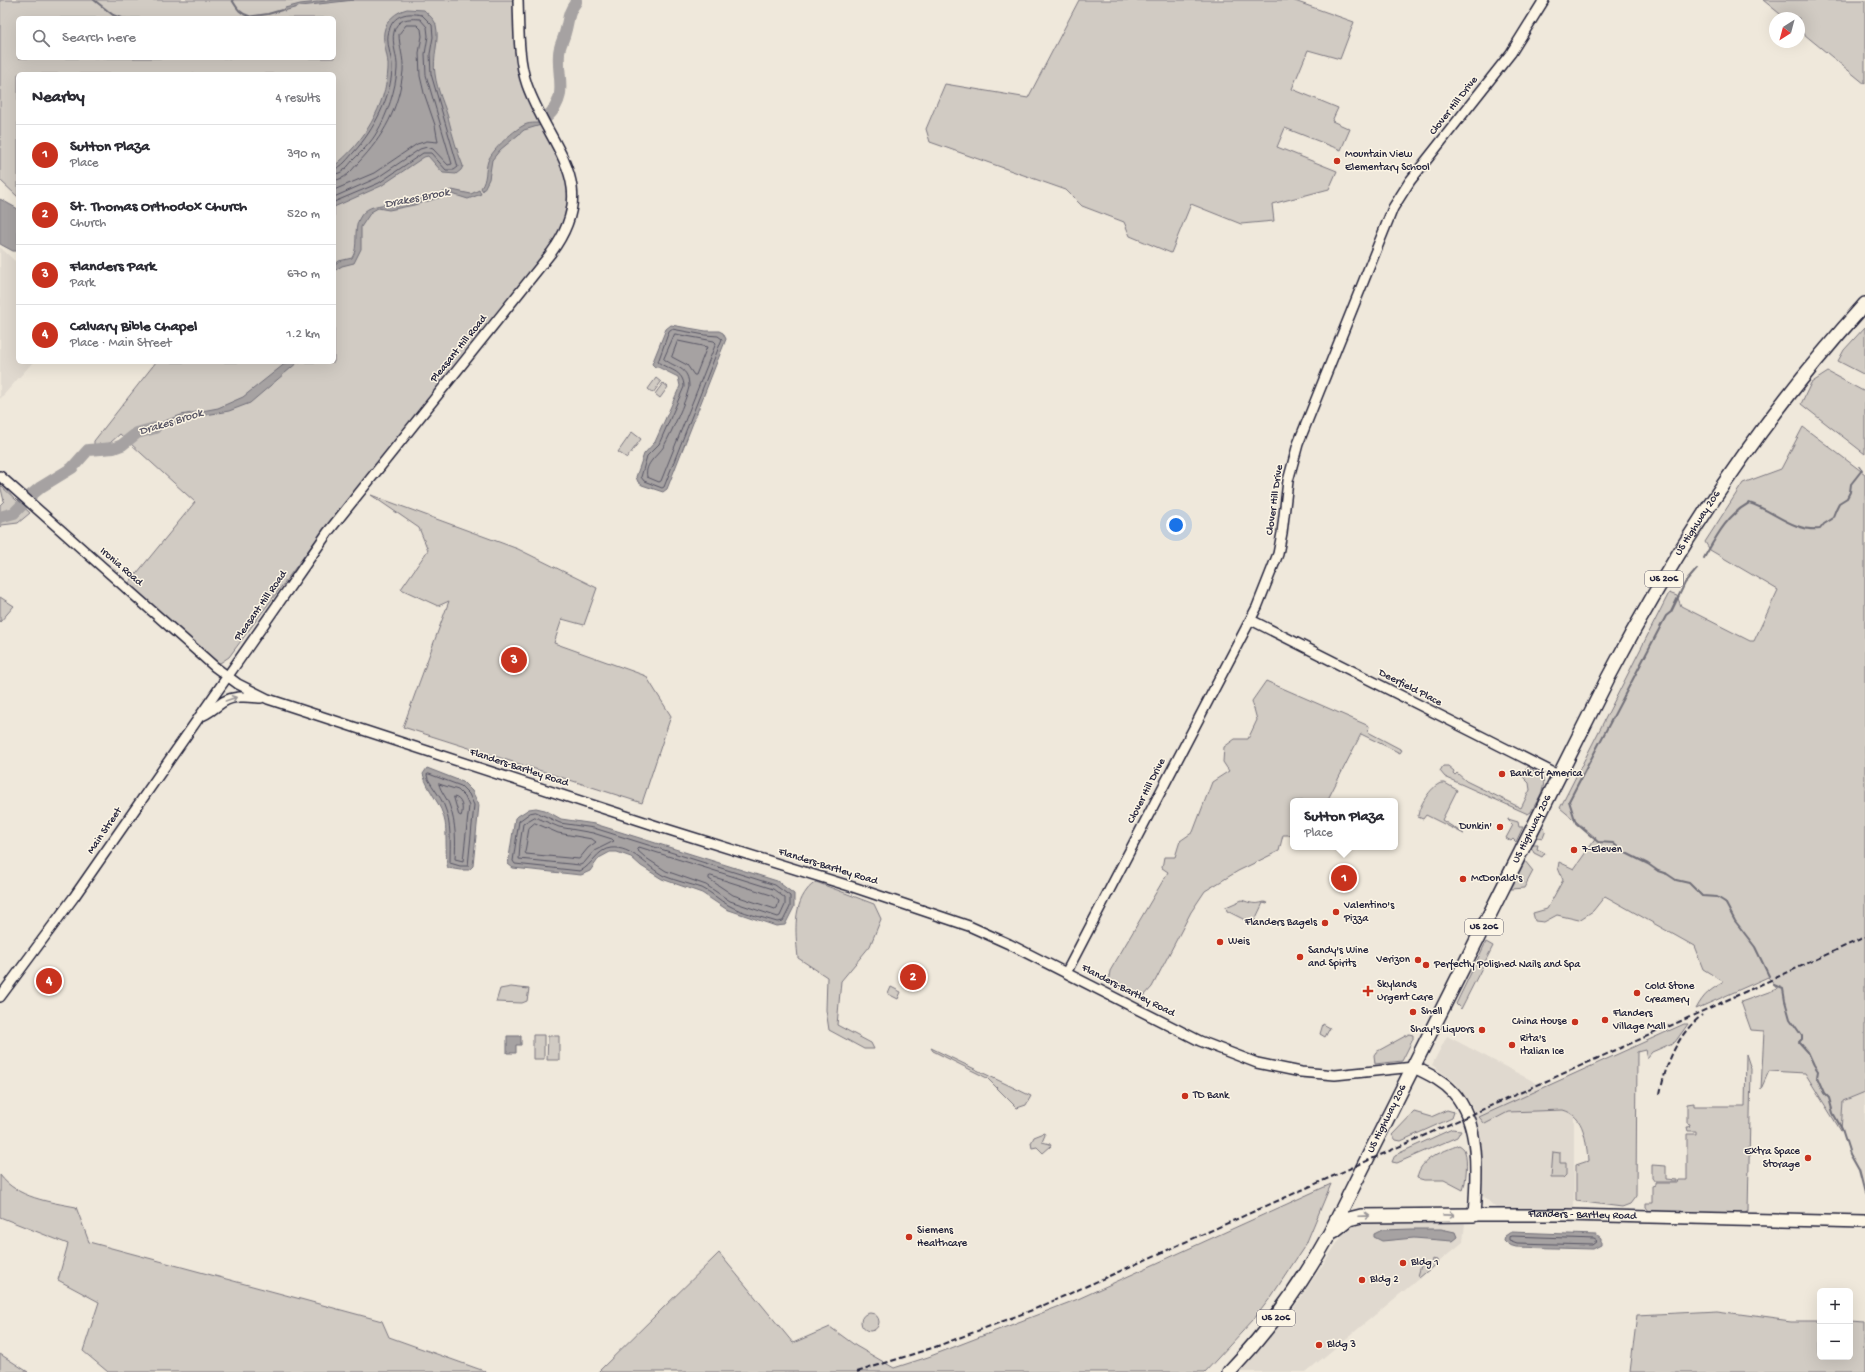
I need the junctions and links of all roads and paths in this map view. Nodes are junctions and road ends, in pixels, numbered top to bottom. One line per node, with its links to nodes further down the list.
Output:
1 (518, 0): 6 (street, Pleasant Hill Road)
2 (1544, 0): 5 (street, Clover Hill Drive)
3 (1865, 304): 9 (highway, US Highway 206 / US 206)
4 (0, 476): 6 (street, Ironia Road)
5 (1251, 620): 9 (street, Deerfield Place); 10 (street, Clover Hill Drive)
6 (227, 677): 7 (street, Flanders-Bartley Road); 8 (street, Main Street)
7 (268, 699): 8 (street, one-way to 7); 10 (street, Flanders-Bartley Road)
8 (199, 717): 11 (street, Main Street)
9 (1560, 776): 12 (highway, US Highway 206 / US 206)
10 (1066, 973): 12 (street, Flanders-Bartley Road)
11 (0, 997)
12 (1414, 1067): 13 (main road); 15 (highway, US Highway 206 / US 206)
13 (1474, 1215): 14 (main road, Flanders - Bartley Road); 15 (highway, one-way to 13)
14 (1865, 1222)
15 (1330, 1233): 16 (highway, US Highway 206 / US 206)
16 (1229, 1372)

